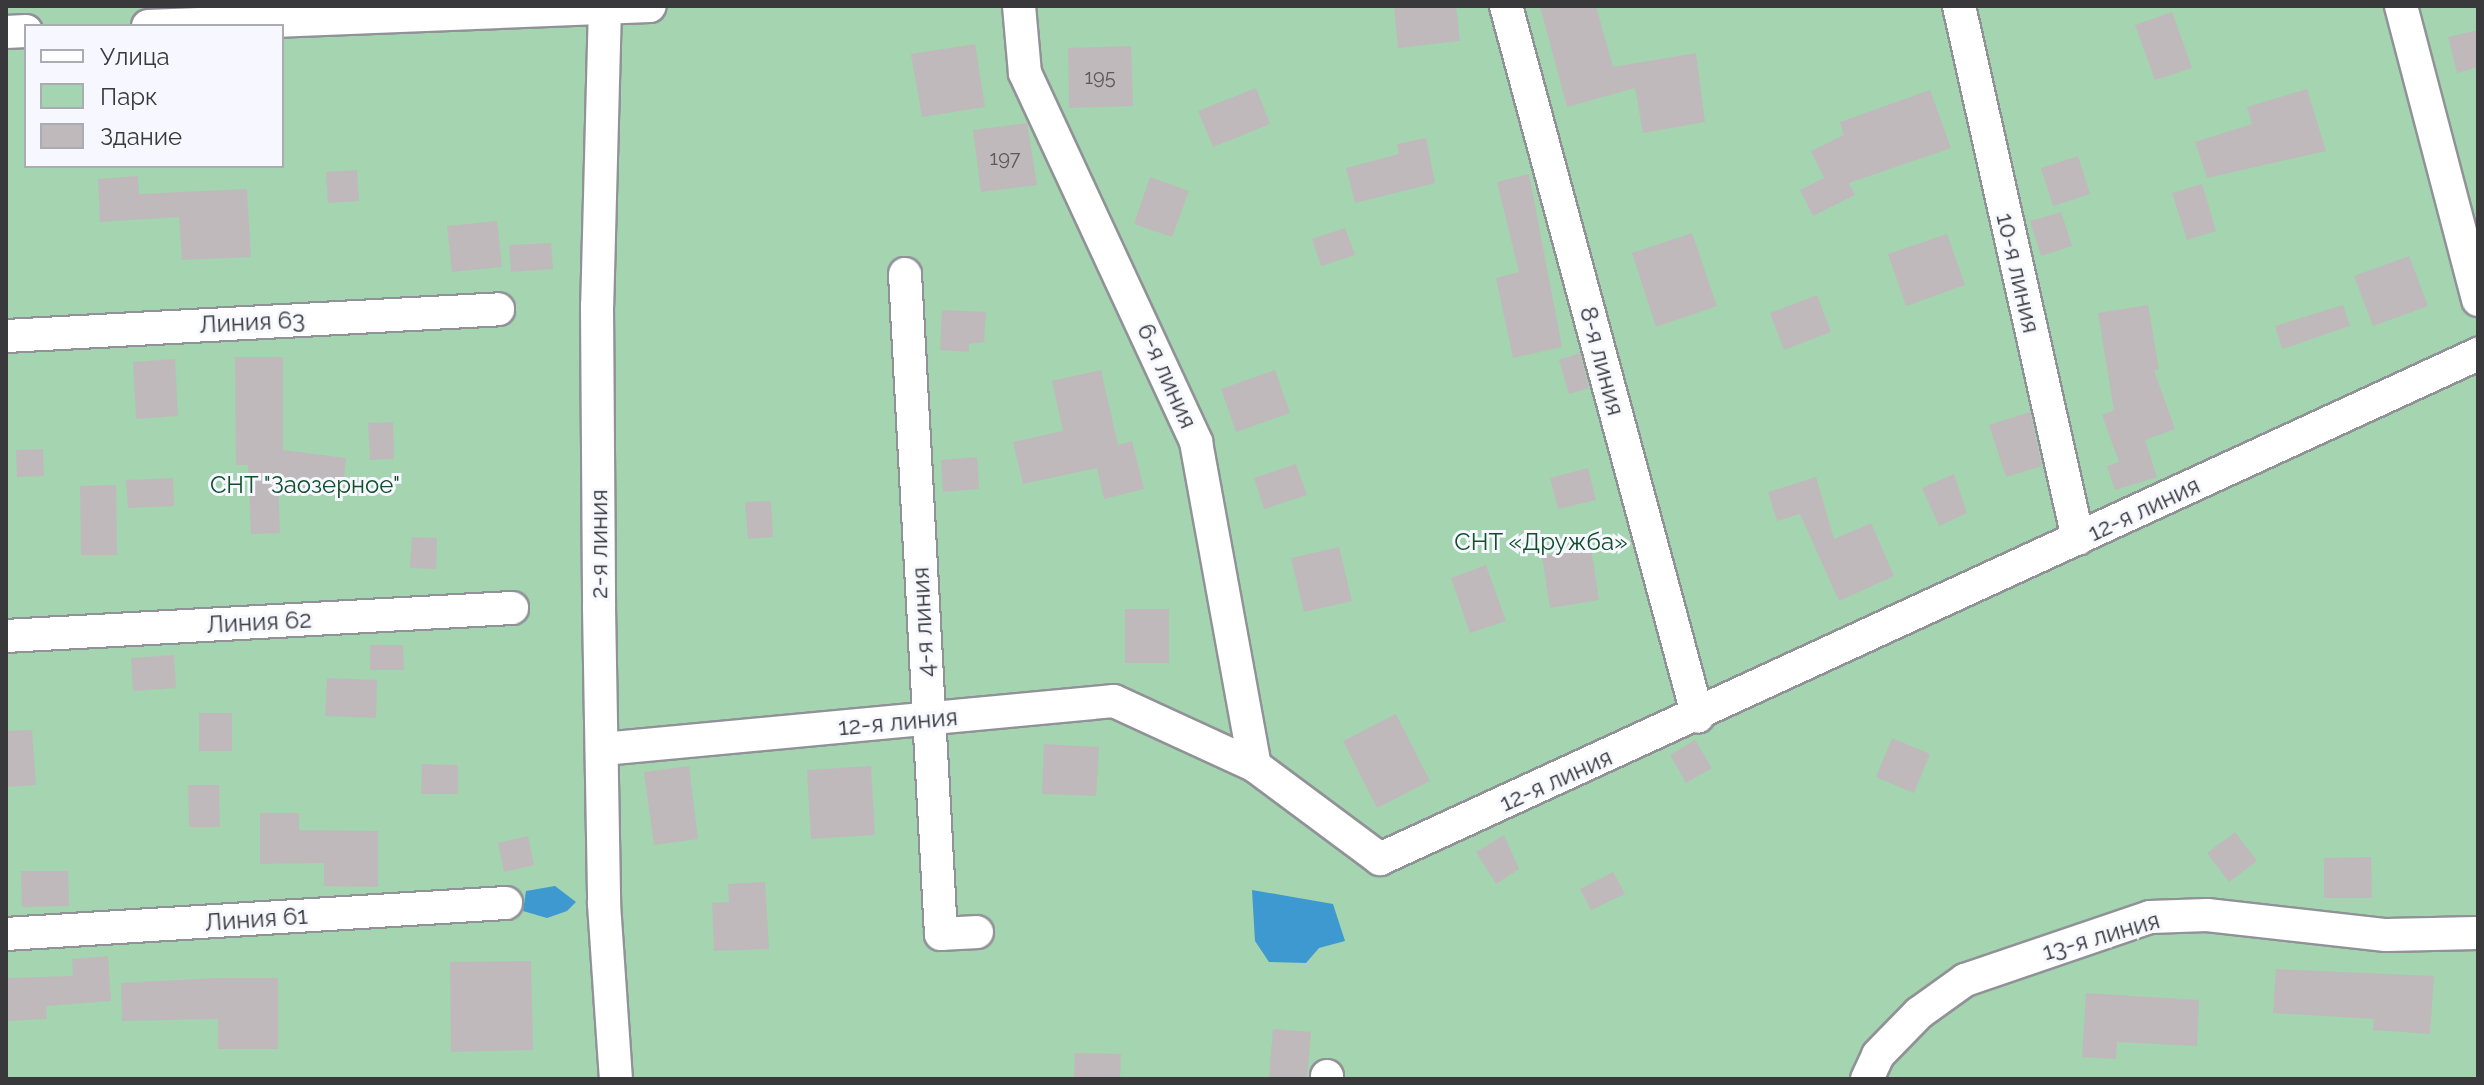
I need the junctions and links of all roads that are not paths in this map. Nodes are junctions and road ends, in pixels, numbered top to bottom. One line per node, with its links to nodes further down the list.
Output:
1 (650, 6): 6 (street)
2 (1019, 6): 19 (street, 6-я линия)
3 (1506, 6): 16 (street, 8-я линия)
4 (1959, 6): 13 (street, 10-я линия)
5 (2401, 6): 9 (street)
6 (605, 7): 7 (street); 18 (street, 2-я линия)
7 (196, 24)
8 (905, 274): 17 (street, 4-я линия)
9 (2478, 300)
10 (498, 309): 11 (street, Линия 63)
11 (6, 336)
12 (2478, 354): 13 (street, 12-я линия)
13 (2078, 539): 16 (street, 12-я линия)
14 (512, 608): 15 (street, Линия 62)
15 (6, 636)
16 (1698, 717): 19 (street, 12-я линия)
17 (929, 719): 18 (street, 12-я линия); 19 (street, 12-я линия); 21 (street, 4-я линия)
18 (603, 749): 24 (street, 2-я линия)
19 (1255, 766)
20 (506, 903): 23 (street, Линия 61)
21 (977, 932)
22 (2478, 933): 25 (street, 13-я линия)
23 (6, 934)
24 (616, 1079)
25 (1867, 1079)

